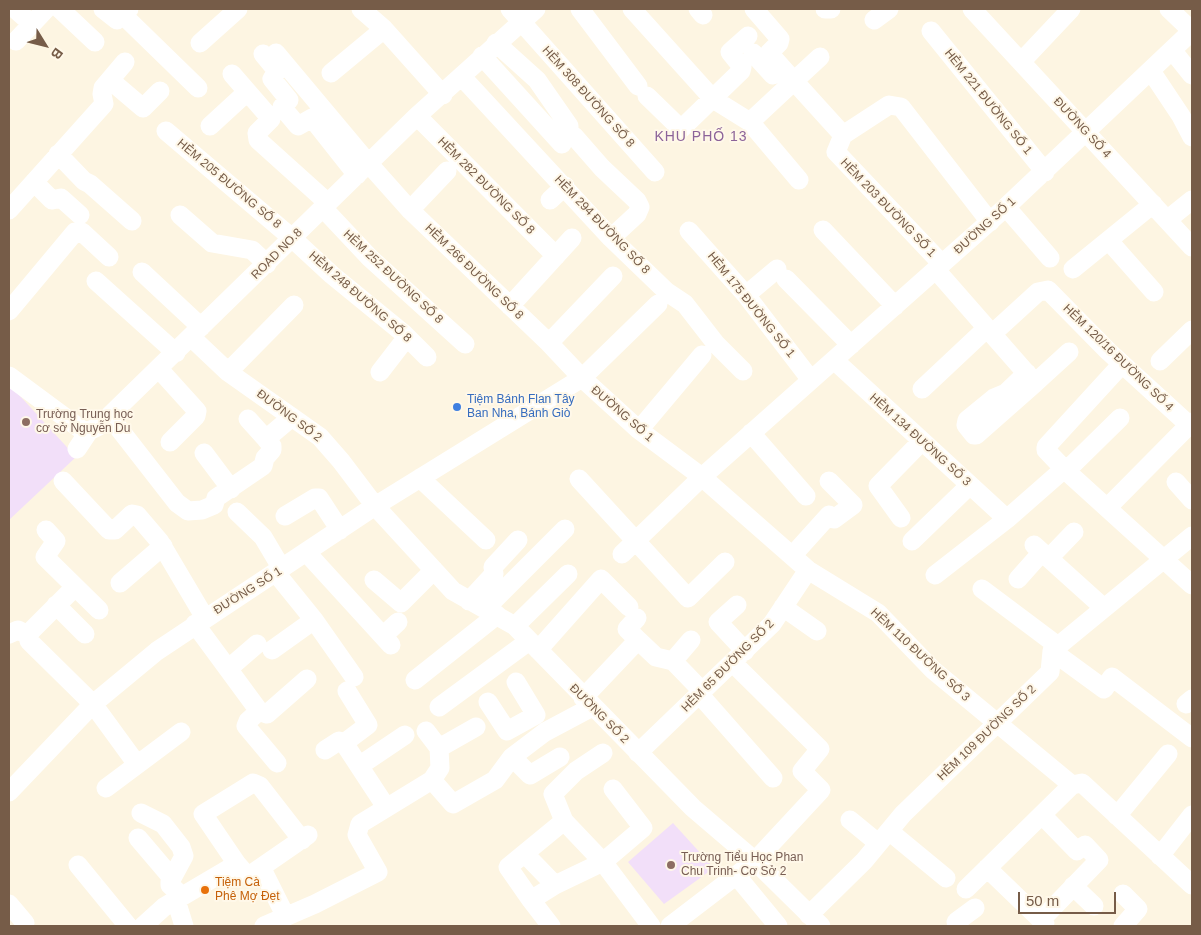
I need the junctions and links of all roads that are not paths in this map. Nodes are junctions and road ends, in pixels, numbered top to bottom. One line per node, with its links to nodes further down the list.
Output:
1 (15, 9): 18 (street)
2 (46, 9): 18 (street)
3 (60, 9): 23 (street)
4 (103, 9): 16 (street)
5 (238, 9): 24 (street)
6 (361, 9): 19 (street)
7 (536, 9): 17 (street, ROAD NO.8)
8 (580, 9): 42 (street)
9 (632, 9): 42 (street)
10 (754, 9): 37 (street)
11 (825, 9): 12 (street)
12 (831, 9)
13 (972, 9): 30 (street, ĐƯỜNG SỐ 4)
14 (1071, 9): 30 (street)
15 (1169, 9): 21 (street)
16 (126, 12): 38 (street)
17 (516, 16): 25 (street, ROAD NO.8); 54 (street, HẺM 308 ĐƯỜNG SỐ 8)
18 (32, 24): 22 (street)
19 (384, 29): 32 (street); 41 (street)
20 (931, 31): 55 (street, HẺM 221 ĐƯỜNG SỐ 1)
21 (1192, 31): 26 (street, ĐƯỜNG SỐ 1)
22 (16, 41)
23 (95, 42)
24 (200, 43)
25 (496, 44): 27 (street, ROAD NO.8); 48 (street)
26 (1172, 50): 31 (street, ĐƯỜNG SỐ 1); 34 (street)
27 (482, 56): 35 (street, ROAD NO.8); 48 (street)
28 (820, 57): 37 (street)
29 (125, 62): 36 (street)
30 (1021, 62): 47 (street, ĐƯỜNG SỐ 4)
31 (1151, 71): 47 (street, ĐƯỜNG SỐ 1); 50 (street)
32 (331, 73)
33 (232, 74): 40 (street)
34 (1192, 75)
35 (462, 77): 41 (street, ROAD NO.8); 58 (street, HẺM 294 ĐƯỜNG SỐ 8)
36 (110, 80): 39 (street); 51 (street)
37 (790, 85): 42 (street); 44 (street); 49 (street)
38 (198, 88)
39 (160, 91)
40 (247, 92): 45 (street); 62 (street, HẺM 252 ĐƯỜNG SỐ 8)
41 (442, 95): 43 (street, ROAD NO.8)
42 (713, 99): 44 (street)
43 (417, 116): 52 (street, ROAD NO.8); 78 (street, HẺM 282 ĐƯỜNG SỐ 8)
44 (750, 122): 56 (street)
45 (210, 126)
46 (166, 131): 73 (street, HẺM 205 ĐƯỜNG SỐ 8)
47 (1086, 133): 55 (street, ĐƯỜNG SỐ 1); 61 (street, ĐƯỜNG SỐ 4)
48 (568, 135): 75 (street)
49 (843, 135): 70 (street); 82 (street, HẺM 203 ĐƯỜNG SỐ 1)
50 (1192, 137)
51 (58, 154): 57 (street); 69 (street)
52 (363, 170): 52 (street); 62 (street, ROAD NO.8); 65 (street, HẺM 266 ĐƯỜNG SỐ 8)
53 (447, 171): 65 (street)
54 (656, 172)
55 (1044, 172): 63 (street, ĐƯỜNG SỐ 1)
56 (799, 180)
57 (34, 182): 64 (street); 66 (street)
58 (565, 186): 59 (street); 75 (street, HẺM 294 ĐƯỜNG SỐ 8)
59 (550, 200)
60 (1192, 200): 68 (street)
61 (1152, 204): 68 (street, ĐƯỜNG SỐ 4); 76 (street)
62 (325, 206): 73 (street, ROAD NO.8); 99 (street, HẺM 252 ĐƯỜNG SỐ 8)
63 (1006, 207): 70 (street, ĐƯỜNG SỐ 1); 80 (street)
64 (9, 210)
65 (410, 210): 91 (street, HẺM 266 ĐƯỜNG SỐ 8)
66 (80, 215)
67 (180, 215): 81 (street)
68 (1167, 220): 77 (street, ĐƯỜNG SỐ 4)
69 (132, 221)
70 (990, 222): 82 (street, ĐƯỜNG SỐ 1)
71 (823, 230): 92 (street)
72 (689, 231): 88 (street, HẺM 175 ĐƯỜNG SỐ 1)
73 (292, 238): 81 (street, ROAD NO.8); 97 (street, HẺM 248 ĐƯỜNG SỐ 8)
74 (572, 238): 78 (street)
75 (611, 238): 109 (street, HẺM 294 ĐƯỜNG SỐ 8)
76 (1109, 241): 83 (street); 87 (street)
77 (1192, 247)
78 (556, 256): 91 (street)
79 (109, 257): 93 (street)
80 (1050, 258)
81 (267, 264): 96 (street, ROAD NO.8)
82 (939, 267): 92 (street, ĐƯỜNG SỐ 1); 95 (street)
83 (1073, 269)
84 (142, 272): 96 (street, ĐƯỜNG SỐ 2)
85 (612, 276): 98 (street)
86 (96, 281): 102 (street)
87 (1154, 292)
88 (746, 295): 100 (street); 114 (street, HẺM 175 ĐƯỜNG SỐ 1)
89 (658, 304): 113 (street)
90 (294, 306): 110 (street)
91 (510, 306): 98 (street, HẺM 266 ĐƯỜNG SỐ 8)
92 (895, 306): 100 (street, ĐƯỜNG SỐ 1)
93 (9, 311)
94 (1192, 330): 106 (street)
95 (989, 331): 101 (street); 107 (street, HẺM 120/16 ĐƯỜNG SỐ 4); 115 (street)
96 (196, 332): 102 (street, ROAD NO.8); 110 (street, ĐƯỜNG SỐ 2)
97 (407, 338): 104 (street, HẺM 248 ĐƯỜNG SỐ 8); 111 (street)
98 (549, 343): 113 (street, HẺM 266 ĐƯỜNG SỐ 8)
99 (465, 344)
100 (851, 345): 105 (street, ĐƯỜNG SỐ 1)
101 (1069, 352)
102 (176, 353): 108 (street, ROAD NO.8)
103 (702, 354): 121 (street)
104 (427, 358)
105 (834, 360): 114 (street, ĐƯỜNG SỐ 1); 125 (street, HẺM 134 ĐƯỜNG SỐ 3)
106 (1160, 361)
107 (1122, 364): 120 (street, HẺM 120/16 ĐƯỜNG SỐ 4); 129 (street)
108 (159, 369): 116 (street, ROAD NO.8); 126 (street)
109 (742, 371)
110 (228, 372): 117 (street, ĐƯỜNG SỐ 2)
111 (380, 372)
112 (9, 376): 122 (street)
113 (582, 378): 121 (street, ĐƯỜNG SỐ 1); 131 (street, ĐƯỜNG SỐ 1)
114 (811, 380): 123 (street, ĐƯỜNG SỐ 1)
115 (922, 389)
116 (110, 417): 122 (street, ROAD NO.8); 137 (street)
117 (292, 417): 124 (street); 140 (street, ĐƯỜNG SỐ 2)
118 (1120, 418): 129 (street)
119 (248, 419): 124 (street)
120 (1191, 424): 141 (street)
121 (639, 430): 130 (street, ĐƯỜNG SỐ 1)
122 (88, 431): 127 (street)
123 (752, 433): 130 (street, ĐƯỜNG SỐ 1); 138 (street)
124 (266, 439): 137 (street)
125 (922, 441): 136 (street, HẺM 134 ĐƯỜNG SỐ 3); 144 (street)
126 (170, 442)
127 (77, 449)
128 (204, 453): 137 (street)
129 (1065, 470): 141 (street); 145 (street)
130 (702, 477): 153 (street); 159 (street, HẺM 110 ĐƯỜNG SỐ 3)
131 (420, 478): 140 (street, ĐƯỜNG SỐ 1); 151 (street)
132 (579, 479): 153 (street)
133 (63, 481): 155 (street)
134 (829, 481): 159 (street)
135 (1176, 482): 139 (street)
136 (970, 485): 145 (street, HẺM 134 ĐƯỜNG SỐ 3); 154 (street)
137 (231, 489)
138 (806, 496)
139 (1192, 500)
140 (375, 506): 148 (street, ĐƯỜNG SỐ 1); 162 (street, ĐƯỜNG SỐ 2)
141 (1107, 508): 160 (street)
142 (237, 512): 164 (street)
143 (285, 516): 148 (street)
144 (901, 518)
145 (1007, 519): 166 (street)
146 (565, 529): 176 (street)
147 (46, 530): 171 (street)
148 (340, 530): 157 (street, ĐƯỜNG SỐ 1)
149 (1074, 532): 156 (street)
150 (1192, 536): 160 (street)
151 (486, 540)
152 (518, 540): 176 (street)
153 (636, 541): 158 (street); 161 (street)
154 (912, 541)
155 (163, 546): 169 (street); 180 (street)
156 (1042, 552): 167 (street); 177 (street)
157 (307, 553): 164 (street, ĐƯỜNG SỐ 1); 181 (street)
158 (622, 554)
159 (792, 556): 163 (street, HẺM 110 ĐƯỜNG SỐ 3)
160 (1165, 558): 170 (street); 177 (street)
161 (725, 562)
162 (434, 570): 168 (street); 176 (street, ĐƯỜNG SỐ 2)
163 (808, 570): 175 (street, HẺM 65 ĐƯỜNG SỐ 2); 204 (street, HẺM 110 ĐƯỜNG SỐ 3)
164 (279, 571): 179 (street); 180 (street, ĐƯỜNG SỐ 1)
165 (568, 574): 182 (street)
166 (936, 575)
167 (1018, 579)
168 (374, 580)
169 (120, 583)
170 (1192, 585)
171 (75, 586): 174 (street); 178 (street)
172 (982, 589): 190 (street)
173 (737, 605): 191 (street)
174 (56, 606): 185 (street); 186 (street)
175 (783, 607): 183 (street); 191 (street, HẺM 65 ĐƯỜNG SỐ 2)
176 (484, 608): 182 (street, ĐƯỜNG SỐ 2); 195 (street)
177 (1104, 608): 190 (street)
178 (99, 610)
179 (314, 620): 193 (street); 211 (street)
180 (200, 621): 193 (street); 200 (street, ĐƯỜNG SỐ 1)
181 (398, 622)
182 (515, 626): 189 (street, ĐƯỜNG SỐ 2)
183 (817, 632)
184 (9, 634): 186 (street)
185 (85, 634)
186 (28, 635): 200 (street)
187 (638, 640): 189 (street); 192 (street); 199 (street)
188 (691, 640): 192 (street)
189 (533, 646): 199 (street, ĐƯỜNG SỐ 2); 201 (street)
190 (1055, 648): 204 (street, HẺM 109 ĐƯỜNG SỐ 2); 210 (street)
191 (739, 657): 197 (street, HẺM 65 ĐƯỜNG SỐ 2); 239 (street)
192 (673, 661): 197 (street)
193 (228, 669): 202 (street)
194 (307, 679): 202 (street)
195 (415, 680)
196 (516, 682): 203 (street)
197 (701, 694): 215 (street, HẺM 65 ĐƯỜNG SỐ 2); 222 (street)
198 (488, 702): 203 (street)
199 (588, 703): 208 (street); 215 (street, ĐƯỜNG SỐ 2)
200 (93, 704): 220 (street); 227 (street, ĐƯỜNG SỐ 1)
201 (439, 708)
202 (259, 712): 219 (street)
203 (536, 715): 208 (street)
204 (995, 723): 224 (street, HẺM 110 ĐƯỜNG SỐ 3); 235 (street, HẺM 109 ĐƯỜNG SỐ 2)
205 (476, 727): 212 (street)
206 (426, 731): 212 (street)
207 (181, 732): 220 (street)
208 (545, 732): 217 (street)
209 (406, 735): 221 (street)
210 (1192, 738)
211 (344, 743): 213 (street); 221 (street)
212 (439, 748): 223 (street)
213 (326, 750)
214 (603, 753): 234 (street)
215 (638, 753): 239 (street, ĐƯỜNG SỐ 2)
216 (1168, 754): 232 (street)
217 (512, 757): 218 (street); 223 (street)
218 (560, 758)
219 (277, 763)
220 (136, 764): 225 (street)
221 (359, 766): 228 (street)
222 (773, 778)
223 (432, 780): 228 (street)
224 (1072, 786): 230 (street); 232 (street)
225 (106, 788)
226 (613, 789): 240 (street)
227 (9, 792)
228 (386, 807): 260 (street)
229 (141, 813): 246 (street)
230 (1042, 815): 244 (street); 249 (street)
231 (1192, 815): 238 (street)
232 (1117, 816): 238 (street)
233 (850, 820): 235 (street)
234 (564, 821): 237 (street); 240 (street)
235 (884, 837): 247 (street); 258 (street, HẺM 109 ĐƯỜNG SỐ 2)
236 (138, 838): 246 (street)
237 (525, 854): 248 (street); 254 (street)
238 (1160, 856): 250 (street)
239 (755, 861): 245 (street); 258 (street, ĐƯỜNG SỐ 2)
240 (603, 862): 248 (street); 266 (street)
241 (78, 864): 262 (street)
242 (237, 864): 243 (street); 243 (street); 253 (street)
243 (262, 868): 260 (street)
244 (987, 868): 251 (street); 261 (street)
245 (736, 875): 267 (street); 268 (street)
246 (172, 878): 253 (street)
247 (946, 878)
248 (555, 884): 254 (street)
249 (1073, 886): 256 (street); 261 (street)
250 (1192, 886)
251 (966, 889)
252 (1123, 894): 270 (street)
253 (179, 898): 263 (street); 264 (street)
254 (531, 900): 265 (street)
255 (9, 904): 259 (street)
256 (1094, 906)
257 (975, 908): 269 (street)
258 (815, 921)
259 (25, 923)
260 (276, 923)
261 (1042, 923)
262 (128, 926)
263 (143, 926)
264 (192, 926)
265 (551, 926)
266 (650, 926)
267 (670, 926)
268 (778, 926)
269 (959, 926)
270 (1123, 926)

